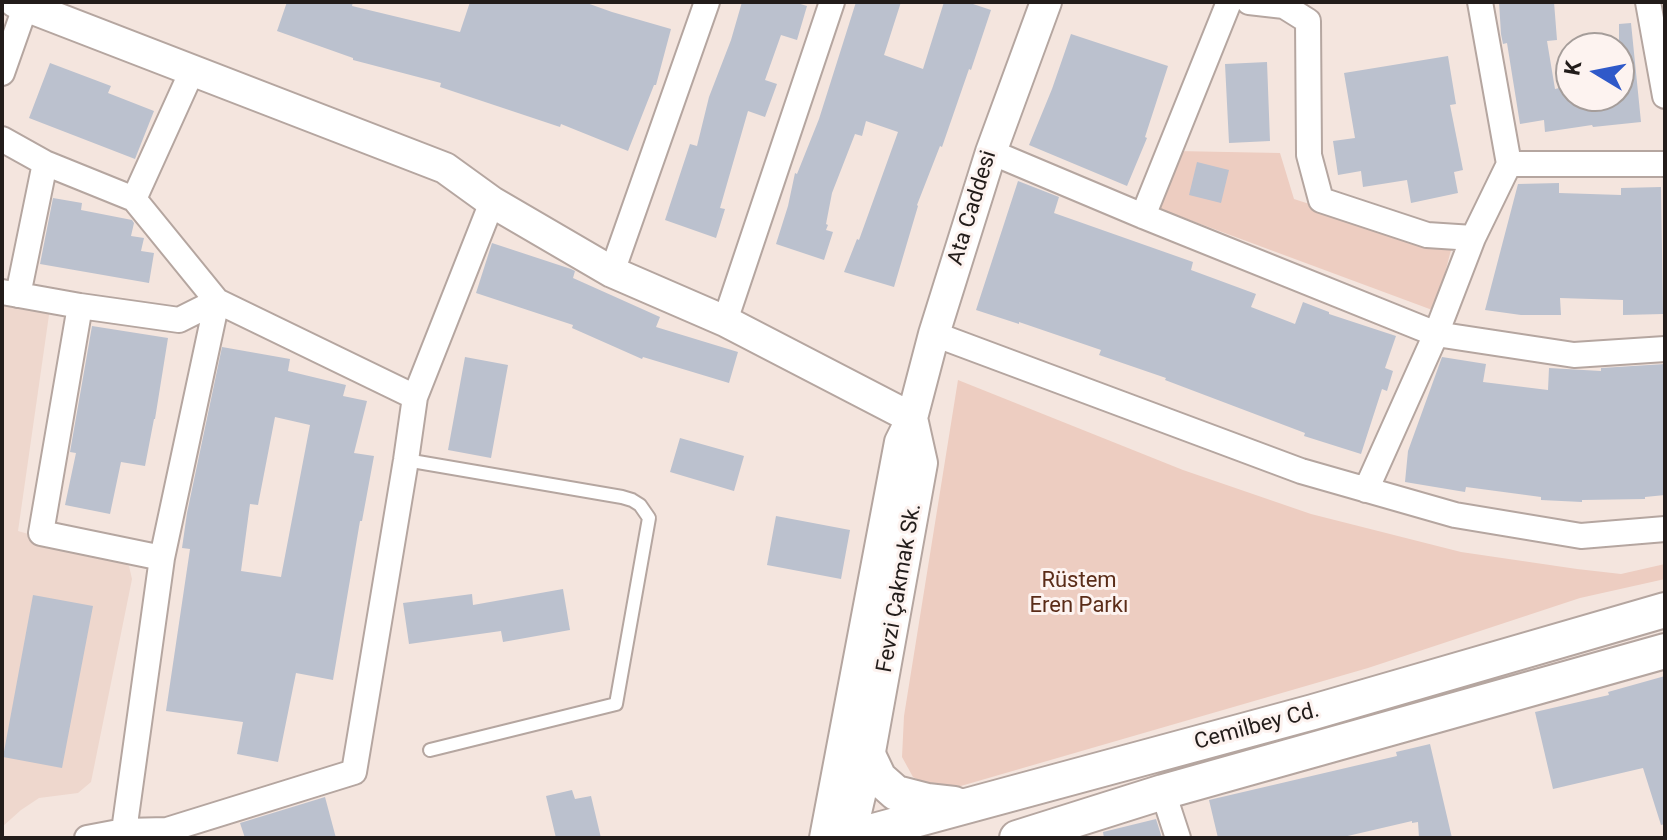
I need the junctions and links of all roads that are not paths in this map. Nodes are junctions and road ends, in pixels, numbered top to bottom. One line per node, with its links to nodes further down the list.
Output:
1 (832, 2): 25 (street)
2 (1046, 2): 13 (street, Ata Caddesi)
3 (1229, 2): 19 (street)
4 (1249, 2): 20 (street)
5 (1480, 2): 15 (street)
6 (1648, 2): 11 (street)
7 (22, 3): 9 (street); 10 (street)
8 (704, 3): 21 (street)
9 (192, 71): 17 (street); 18 (street)
10 (2, 73)
11 (1665, 96)
12 (2, 139): 14 (street)
13 (991, 152): 19 (street); 26 (street, Ata Caddesi)
14 (45, 163): 17 (street); 22 (street)
15 (1509, 164): 16 (street); 20 (street)
16 (1665, 164)
17 (134, 199): 23 (street)
18 (492, 202): 21 (street); 29 (street)
19 (1143, 216): 27 (street)
20 (1473, 238): 27 (street)
21 (612, 272): 25 (street)
22 (10, 294): 24 (street)
23 (217, 301): 24 (street); 29 (street); 34 (street)
24 (80, 306): 34 (street)
25 (725, 321): 30 (street)
26 (934, 334): 30 (street, Ata Caddesi); 32 (street)
27 (1436, 334): 28 (street); 32 (street)
28 (1665, 349)
29 (415, 397): 31 (street)
30 (912, 418): 38 (street, Fevzi Çakmak Sk.); 43 (street, Ata Caddesi)
31 (406, 460): 37 (lane); 41 (street)
32 (1366, 490): 33 (street)
33 (1665, 529)
34 (162, 558): 41 (street)
35 (1665, 610): 40 (main road, Cemilbey Cd.)
36 (1665, 651): 39 (main road, Cemilbey Cd.)
37 (430, 750)
38 (869, 757): 40 (main road); 43 (street, Fevzi Çakmak Sk.)
39 (1163, 792): 44 (main road, Cemilbey Cd.); 45 (street)
40 (966, 805): 43 (main road, Cemilbey Cd.)
41 (126, 834): 42 (street)
42 (87, 838)
43 (843, 838)
44 (1017, 838)
45 (1178, 838)

